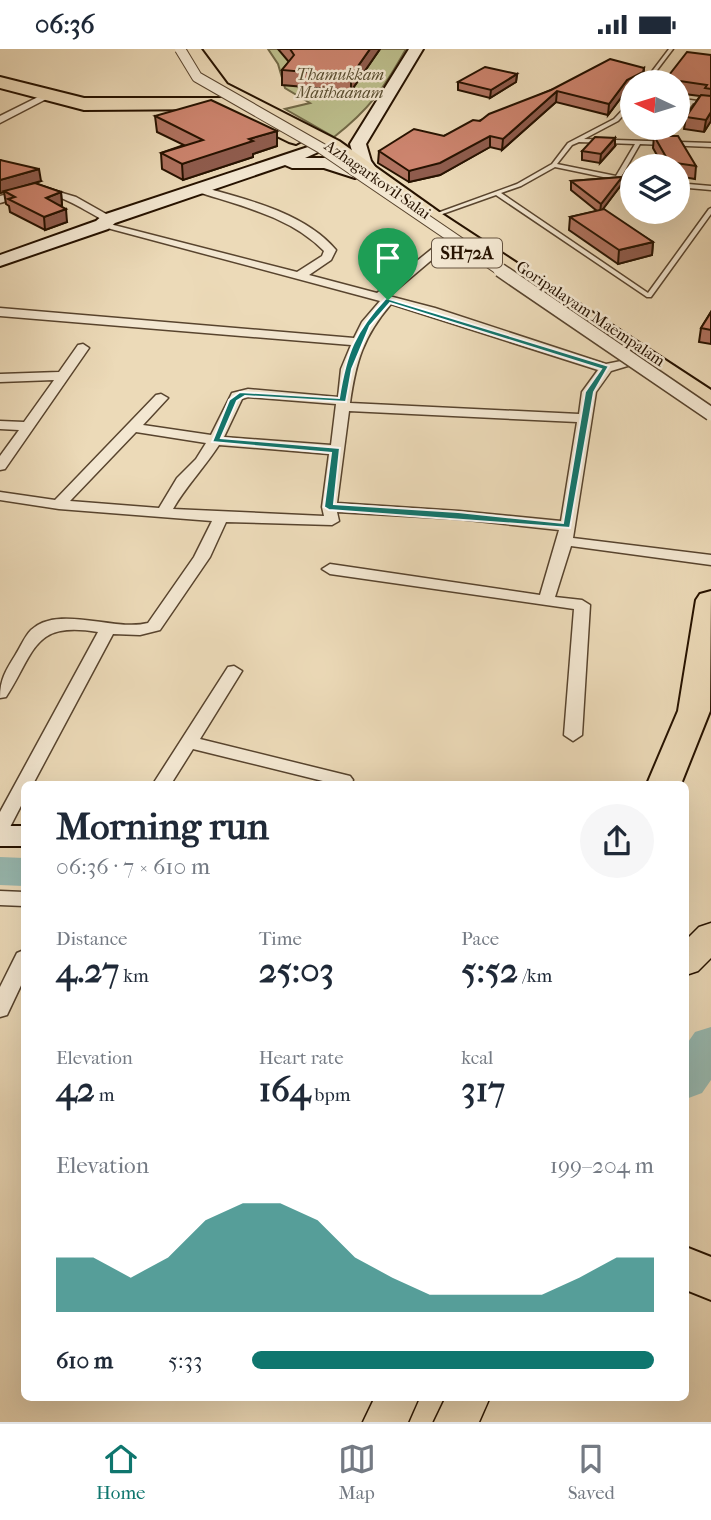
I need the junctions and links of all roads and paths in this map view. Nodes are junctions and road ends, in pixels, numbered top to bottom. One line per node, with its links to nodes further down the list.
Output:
1 (180, 49): 45 (street, Goripalayam Maempalam, bridge)
2 (192, 49): 8 (highway)
3 (416, 49): 15 (main road)
4 (658, 49): 5 (lane)
5 (670, 50): 6 (lane)
6 (655, 70)
7 (0, 82): 9 (highway, Azhagarkovil Salai)
8 (218, 95): 9 (highway, Azhagarkovil Salai); 19 (highway, Azhagarkovil Salai / SH72A)
9 (49, 96): 14 (street)
10 (692, 101): 11 (lane); 12 (lane)
11 (690, 104)
12 (711, 104)
13 (620, 115): 16 (lane)
14 (0, 120)
15 (367, 129): 19 (main road); 22 (main road)
16 (575, 140): 17 (lane); 21 (lane)
17 (639, 142): 18 (lane); 23 (lane)
18 (711, 145)
19 (324, 147): 20 (main road); 22 (highway, Azhagarkovil Salai / SH72A)
20 (272, 165): 22 (main road); 26 (main road)
21 (554, 165): 23 (lane); 27 (lane)
22 (364, 174): 30 (highway, Azhagarkovil Salai / SH72A); 32 (highway, Azhagarkovil Salai / SH72A)
23 (618, 177)
24 (690, 186): 25 (lane)
25 (711, 188)
26 (202, 190): 31 (main road); 34 (street)
27 (498, 194): 29 (lane); 30 (lane)
28 (0, 200): 31 (street)
29 (711, 210)
30 (432, 216): 43 (highway, Azhagarkovil Salai / SH72A)
31 (106, 222): 33 (main road); 34 (street)
32 (456, 245): 35 (street); 39 (highway, Azhagarkovil Salai / SH72A)
33 (0, 261)
34 (298, 277): 35 (street)
35 (384, 299): 37 (street); 39 (street)
36 (0, 312): 37 (street)
37 (359, 342): 44 (street)
38 (83, 348): 40 (street)
39 (616, 365): 46 (street); 47 (highway, Azhagarkovil Salai / SH72A)
40 (65, 376): 41 (street); 49 (street)
41 (0, 378)
42 (161, 398): 50 (street)
43 (711, 401)
44 (343, 404): 46 (street); 51 (street); 52 (street)
45 (711, 414)
46 (584, 418): 59 (street)
47 (711, 421)
48 (0, 425): 49 (street)
49 (28, 426): 53 (street)
50 (133, 428): 51 (street); 55 (street)
51 (215, 440): 52 (street); 57 (street)
52 (336, 450): 56 (street)
53 (0, 466)
54 (0, 496): 55 (street)
55 (59, 505): 57 (street)
56 (329, 507): 58 (street); 59 (street)
57 (163, 513): 58 (street)
58 (221, 517): 64 (street)
59 (566, 533): 60 (street); 63 (street)
60 (711, 560)
61 (330, 569): 63 (street)
62 (711, 600): 72 (highway)
63 (546, 601): 67 (street)
64 (108, 628): 66 (street); 70 (street)
65 (234, 671): 68 (street)
66 (0, 693)
67 (573, 735)
68 (189, 742): 69 (street); 71 (street)
69 (344, 780)
70 (26, 781)
71 (164, 781)
72 (665, 781)
73 (21, 790): 74 (street)
74 (0, 829)
75 (0, 836): 76 (main road)
76 (21, 836)
77 (0, 898): 78 (street)
78 (21, 899)
79 (711, 936): 80 (main road)
80 (689, 959)
81 (21, 964): 82 (street)
82 (0, 1009)
83 (689, 1269): 84 (highway)
84 (711, 1279)
85 (395, 1401): 87 (main road)
86 (466, 1401): 88 (main road)
87 (385, 1422)
88 (456, 1422)

